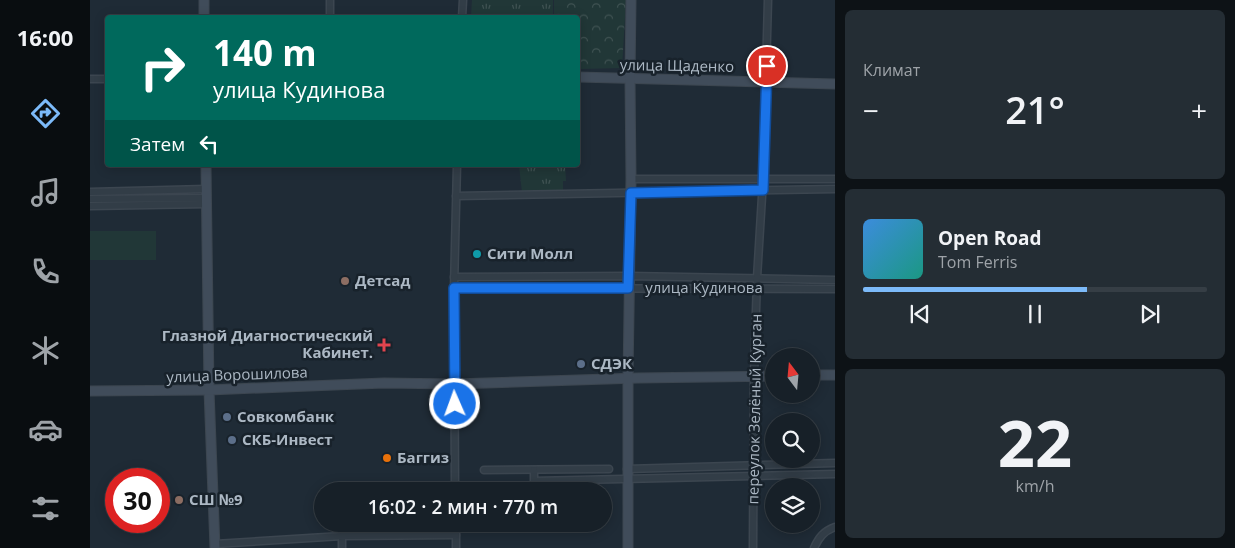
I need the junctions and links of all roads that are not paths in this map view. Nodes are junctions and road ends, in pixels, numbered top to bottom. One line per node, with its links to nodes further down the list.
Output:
1 (204, 0): 6 (street)
2 (330, 0): 7 (street)
3 (463, 0): 8 (street)
4 (632, 0): 12 (street)
5 (768, 0): 13 (street, переулок Зелёный Курган)
6 (204, 15)
7 (330, 15)
8 (462, 15)
9 (580, 77): 12 (street, улица Щаденко)
10 (90, 79): 11 (street)
11 (105, 79)
12 (630, 79): 13 (street, улица Щаденко); 17 (street)
13 (766, 82): 14 (street, улица Щаденко); 18 (street, переулок Зелёный Курган)
14 (835, 84)
15 (206, 167): 25 (street)
16 (457, 167): 24 (street)
17 (631, 179): 18 (street); 23 (street)
18 (763, 180): 19 (street); 21 (street, переулок Зелёный Курган)
19 (835, 180)
20 (835, 189): 21 (street)
21 (763, 190): 23 (street); 30 (street, переулок Зелёный Курган)
22 (90, 192): 25 (street)
23 (631, 193): 24 (street); 28 (street)
24 (456, 196): 29 (street)
25 (207, 197): 26 (street); 27 (street); 42 (street)
26 (90, 199)
27 (90, 206)
28 (628, 276): 29 (street, улица Кудинова); 30 (street, улица Кудинова); 33 (street)
29 (454, 277): 32 (street)
30 (757, 278): 31 (street, улица Кудинова); 34 (street, переулок Зелёный Курган)
31 (835, 280)
32 (454, 288): 33 (street, улица Кудинова); 41 (street)
33 (628, 288): 34 (street, улица Кудинова); 40 (street)
34 (757, 288): 35 (street, улица Кудинова); 38 (street, переулок Зелёный Курган)
35 (835, 289)
36 (820, 375): 37 (street)
37 (835, 375)
38 (754, 376): 39 (street, улица Ворошилова); 40 (street, улица Ворошилова); 45 (street, переулок Зелёный Курган)
39 (765, 376)
40 (628, 378): 41 (street, улица Ворошилова); 47 (street)
41 (455, 384): 42 (street, улица Ворошилова); 53 (street)
42 (209, 390): 43 (street, улица Ворошилова); 58 (street)
43 (90, 391)
44 (835, 464): 45 (street)
45 (754, 465): 47 (street); 51 (street, переулок Зелёный Курган)
46 (609, 469): 49 (street)
47 (627, 469): 52 (street)
48 (484, 470): 49 (street)
49 (534, 470): 52 (street)
50 (835, 474): 51 (street)
51 (754, 476): 52 (street); 62 (street, переулок Зелёный Курган)
52 (627, 480): 61 (street)
53 (455, 482)
54 (835, 527): 63 (street)
55 (456, 532): 57 (street)
56 (342, 536): 57 (street); 58 (street); 59 (street)
57 (456, 536): 60 (street)
58 (215, 546)
59 (342, 548)
60 (456, 548)
61 (628, 548)
62 (753, 548)
63 (814, 548)

